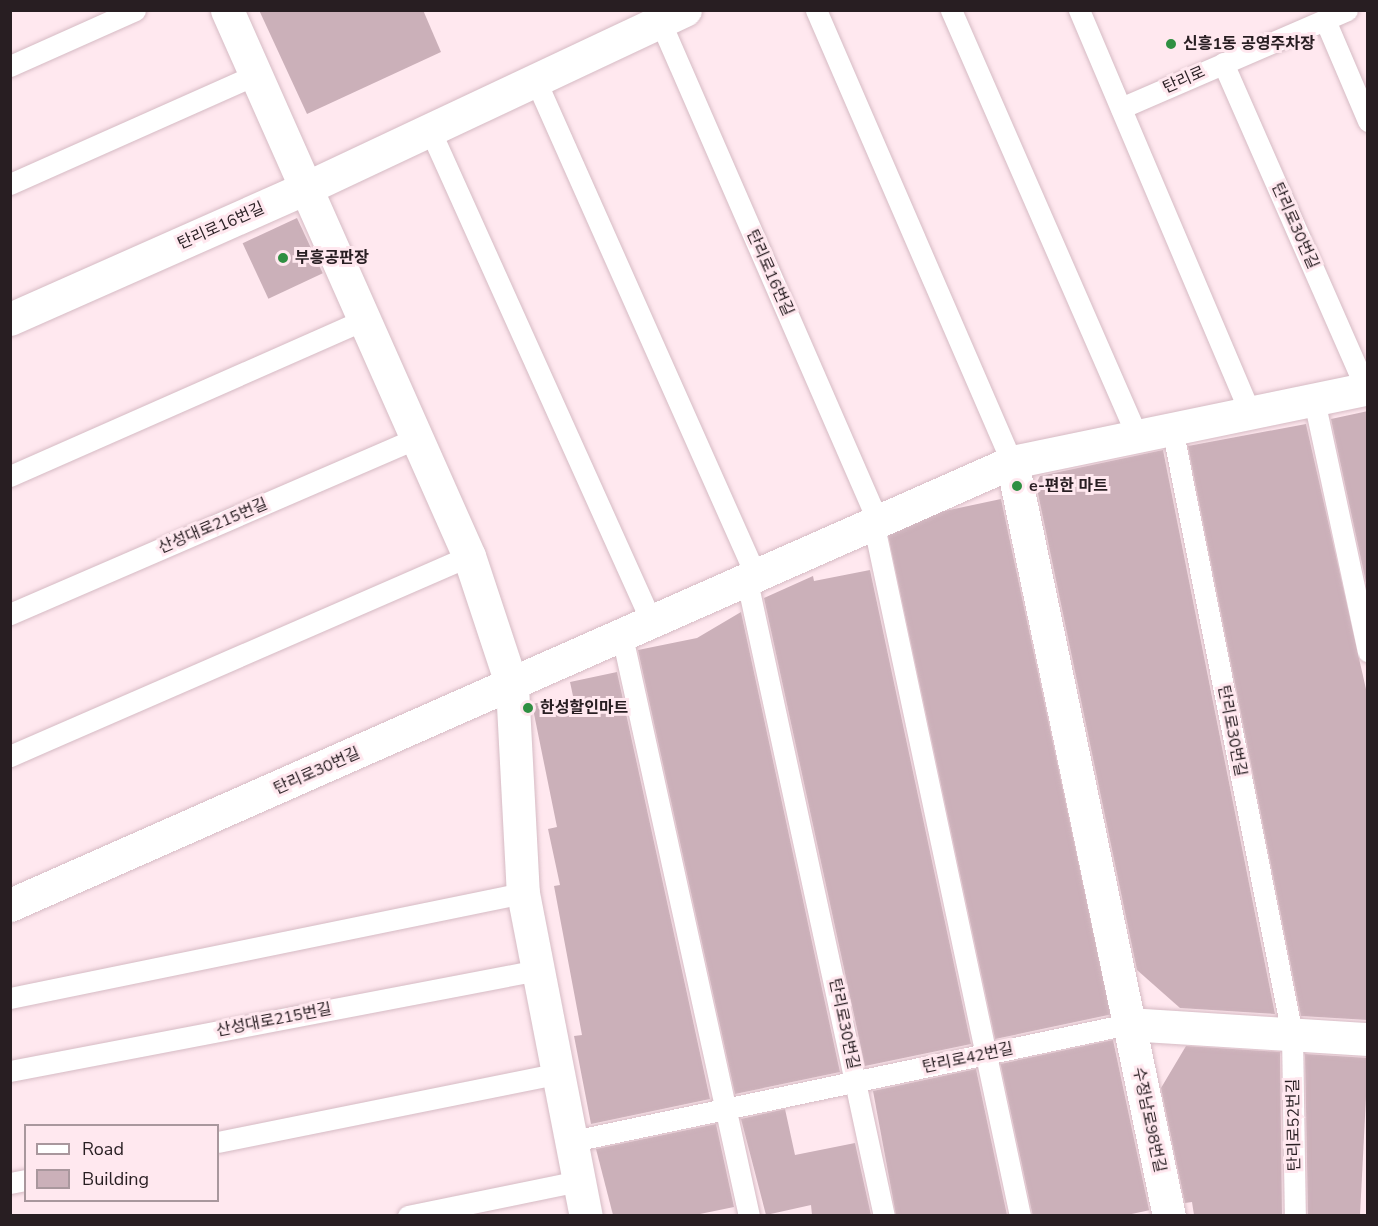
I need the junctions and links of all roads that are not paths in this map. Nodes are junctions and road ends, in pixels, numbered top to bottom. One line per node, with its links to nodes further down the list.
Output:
1 (135, 10): 10 (lane)
2 (227, 10): 11 (street)
3 (816, 10): 26 (lane)
4 (951, 10): 24 (lane)
5 (1079, 10): 13 (lane)
6 (1347, 10): 8 (lane, 탄리로)
7 (672, 16): 12 (street, 탄리로16번길); 28 (lane, 탄리로16번길)
8 (1325, 20): 9 (lane, 탄리로); 14 (lane)
9 (1223, 63): 13 (lane, 탄리로); 20 (lane, 탄리로30번길)
10 (10, 66)
11 (255, 75): 16 (lane); 17 (street)
12 (535, 79): 15 (street, 탄리로16번길); 30 (lane)
13 (1121, 108): 22 (lane)
14 (1368, 121)
15 (430, 130): 17 (street, 탄리로16번길); 32 (lane)
16 (10, 184)
17 (304, 189): 18 (street, 탄리로16번길); 19 (street)
18 (10, 319)
19 (363, 320): 25 (street); 27 (lane)
20 (1367, 388): 21 (street, 탄리로30번길)
21 (1314, 400): 22 (street, 탄리로30번길); 34 (lane)
22 (1250, 412): 23 (street, 탄리로30번길)
23 (1173, 428): 24 (street, 탄리로30번길); 42 (lane, 탄리로30번길)
24 (1137, 435): 26 (street, 탄리로30번길)
25 (416, 438): 29 (street); 31 (lane, 산성대로215번길)
26 (1012, 462): 28 (street, 탄리로30번길); 41 (street)
27 (10, 476)
28 (877, 525): 30 (street, 탄리로30번길); 44 (lane)
29 (469, 556): 35 (street); 36 (lane)
30 (752, 578): 32 (street, 탄리로30번길); 47 (lane, 탄리로30번길)
31 (10, 614)
32 (652, 623): 33 (street, 탄리로30번길)
33 (622, 636): 35 (street, 탄리로30번길); 48 (lane)
34 (1368, 651)
35 (512, 686): 37 (street); 38 (street, 탄리로30번길)
36 (10, 756)
37 (523, 893): 39 (street); 40 (lane)
38 (10, 905)
39 (538, 970): 45 (lane, 산성대로215번길); 46 (street)
40 (10, 998)
41 (1128, 1024): 42 (street, 탄리로42번길); 44 (lane, 탄리로42번길); 57 (street, 수정남로98번길)
42 (1292, 1034): 43 (street, 탄리로42번길); 58 (lane, 탄리로52번길)
43 (1368, 1039)
44 (986, 1054): 47 (lane, 탄리로42번길); 56 (lane)
45 (10, 1071)
46 (559, 1073): 49 (street); 50 (lane)
47 (856, 1081): 48 (lane, 탄리로42번길); 55 (lane)
48 (728, 1108): 49 (lane, 탄리로42번길); 54 (lane)
49 (573, 1141): 51 (street)
50 (219, 1142)
51 (579, 1181): 52 (lane); 53 (street)
52 (408, 1215)
53 (586, 1215)
54 (749, 1215)
55 (884, 1215)
56 (1020, 1215)
57 (1169, 1215)
58 (1295, 1215)

